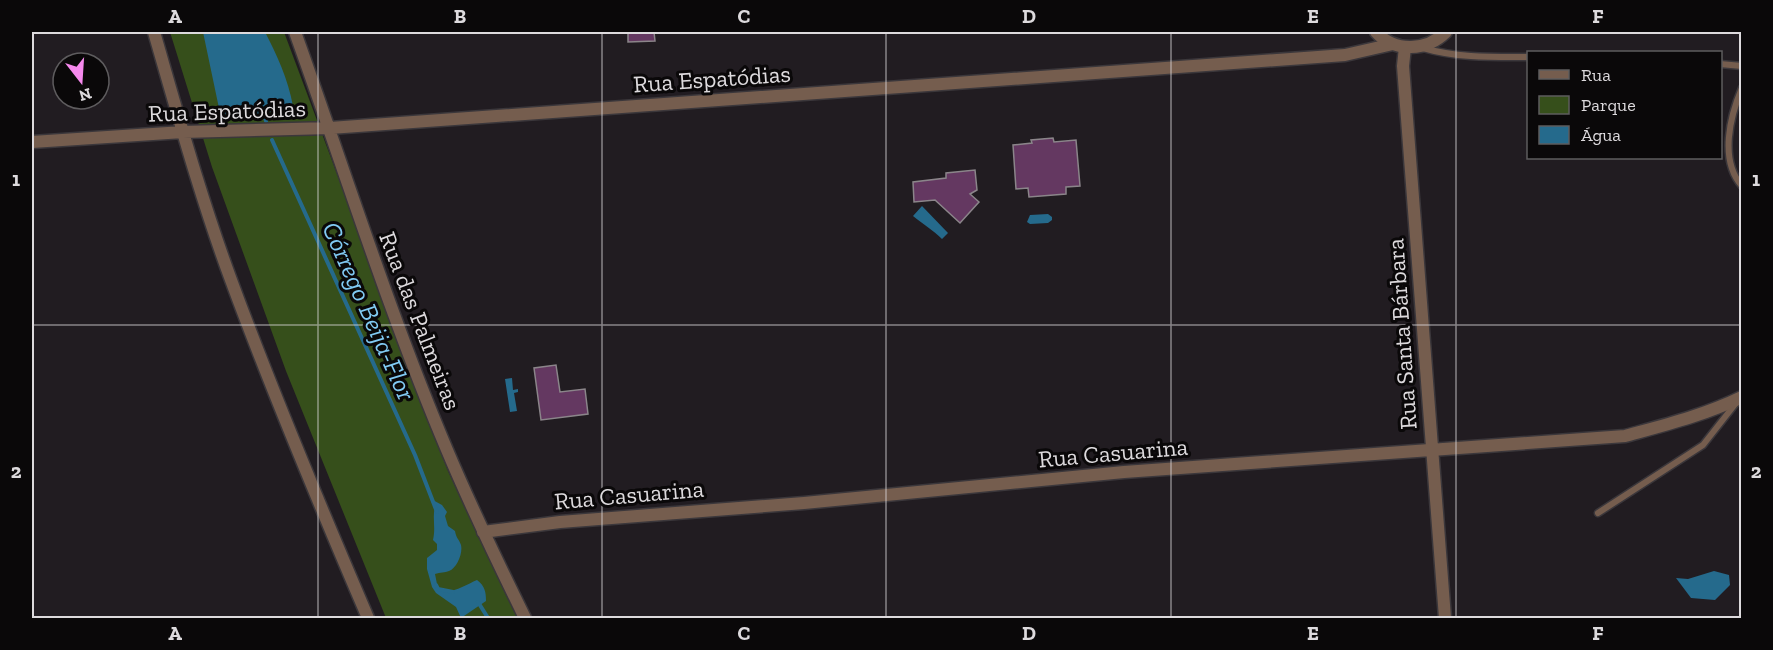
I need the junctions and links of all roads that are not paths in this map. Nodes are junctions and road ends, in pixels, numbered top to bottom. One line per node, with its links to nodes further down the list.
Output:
1 (154, 32): 12 (street)
2 (295, 32): 11 (street, Rua das Palmeiras)
3 (1376, 32): 5 (street)
4 (1446, 32): 6 (street)
5 (1399, 46): 6 (street, Rua Espatódias); 11 (street, Rua Espatódias); 16 (street, Rua Santa Bárbara)
6 (1419, 47): 7 (lane)
7 (1527, 57)
8 (1722, 63): 9 (lane)
9 (1742, 66)
10 (1742, 88): 14 (lane)
11 (330, 128): 12 (street, Rua Espatódias); 18 (street, Rua das Palmeiras)
12 (183, 132): 13 (street, Rua Espatódias); 19 (street)
13 (32, 142)
14 (1742, 186)
15 (1741, 397): 16 (street, Rua Casuarina); 17 (lane)
16 (1432, 451): 18 (street, Rua Casuarina); 21 (street, Rua Santa Bárbara)
17 (1598, 513)
18 (483, 532): 20 (street, Rua das Palmeiras)
19 (368, 618)
20 (525, 618)
21 (1445, 618)

